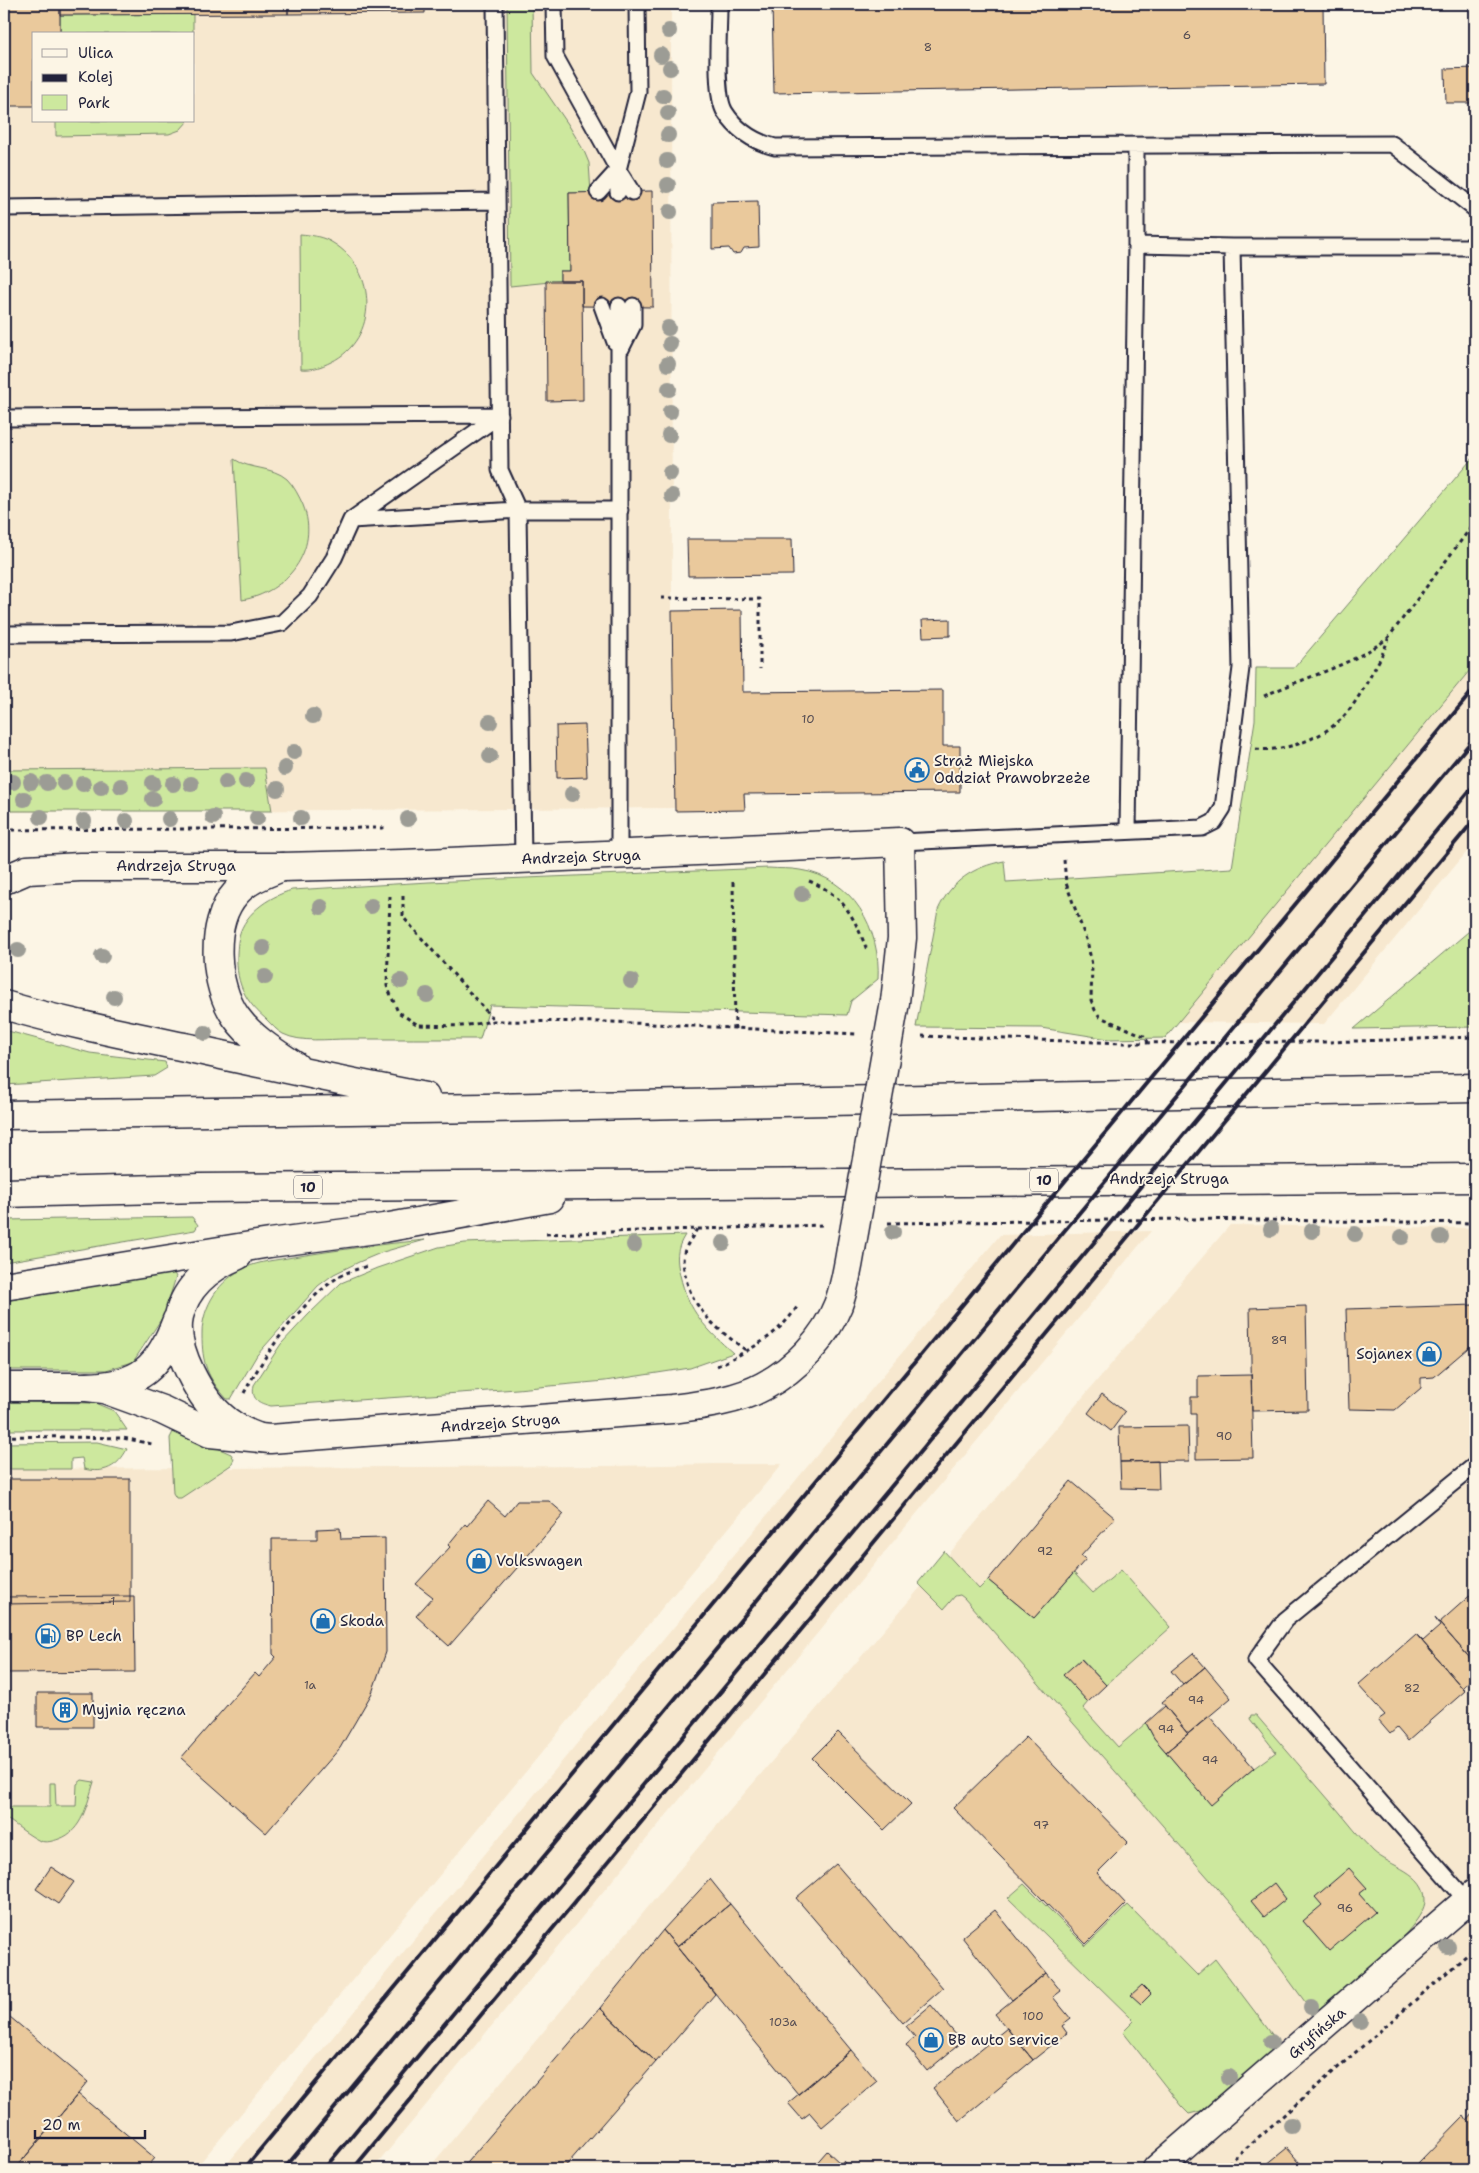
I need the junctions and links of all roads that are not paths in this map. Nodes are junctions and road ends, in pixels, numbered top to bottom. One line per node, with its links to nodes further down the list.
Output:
1 (495, 4): 9 (lane)
2 (554, 4): 6 (lane)
3 (637, 4): 6 (lane)
4 (721, 4): 5 (lane)
5 (1136, 146): 11 (lane); 12 (lane)
6 (618, 170): 7 (lane); 8 (lane)
7 (598, 192)
8 (625, 192)
9 (498, 200): 10 (lane); 18 (lane)
10 (4, 208)
11 (1475, 209)
12 (1136, 245): 13 (lane); 24 (lane)
13 (1232, 247): 14 (lane); 24 (lane)
14 (1475, 247)
15 (602, 306): 17 (lane)
16 (626, 306): 17 (lane)
17 (619, 352): 21 (lane)
18 (500, 415): 19 (lane); 20 (lane); 22 (lane)
19 (4, 418)
20 (518, 510): 21 (lane); 22 (lane); 27 (lane)
21 (620, 510): 26 (lane)
22 (351, 520): 23 (lane)
23 (4, 634)
24 (1128, 831): 25 (lane)
25 (900, 842): 26 (main road, Andrzeja Struga); 43 (main road, Andrzeja Struga, bridge)
26 (619, 855): 27 (main road, Andrzeja Struga)
27 (523, 859): 28 (main road, Andrzeja Struga)
28 (282, 867): 29 (main road, Andrzeja Struga); 31 (main road)
29 (4, 880)
30 (4, 1005): 31 (main road)
31 (312, 1076): 33 (main road)
32 (1475, 1088): 33 (main road)
33 (486, 1108): 34 (main road)
34 (4, 1115)
35 (1475, 1178): 36 (main road, Andrzeja Struga / 10)
36 (613, 1186): 37 (main road, Andrzeja Struga / 10); 38 (main road)
37 (4, 1193)
38 (270, 1243): 39 (main road); 40 (main road)
39 (4, 1286)
40 (179, 1316): 41 (main road); 43 (main road)
41 (87, 1386): 42 (main road, Andrzeja Struga); 43 (main road, Andrzeja Struga)
42 (4, 1387)
43 (257, 1437)
44 (1475, 1465): 45 (lane)
45 (1472, 1898): 46 (main road, Gryfińska)
46 (1158, 2169)

